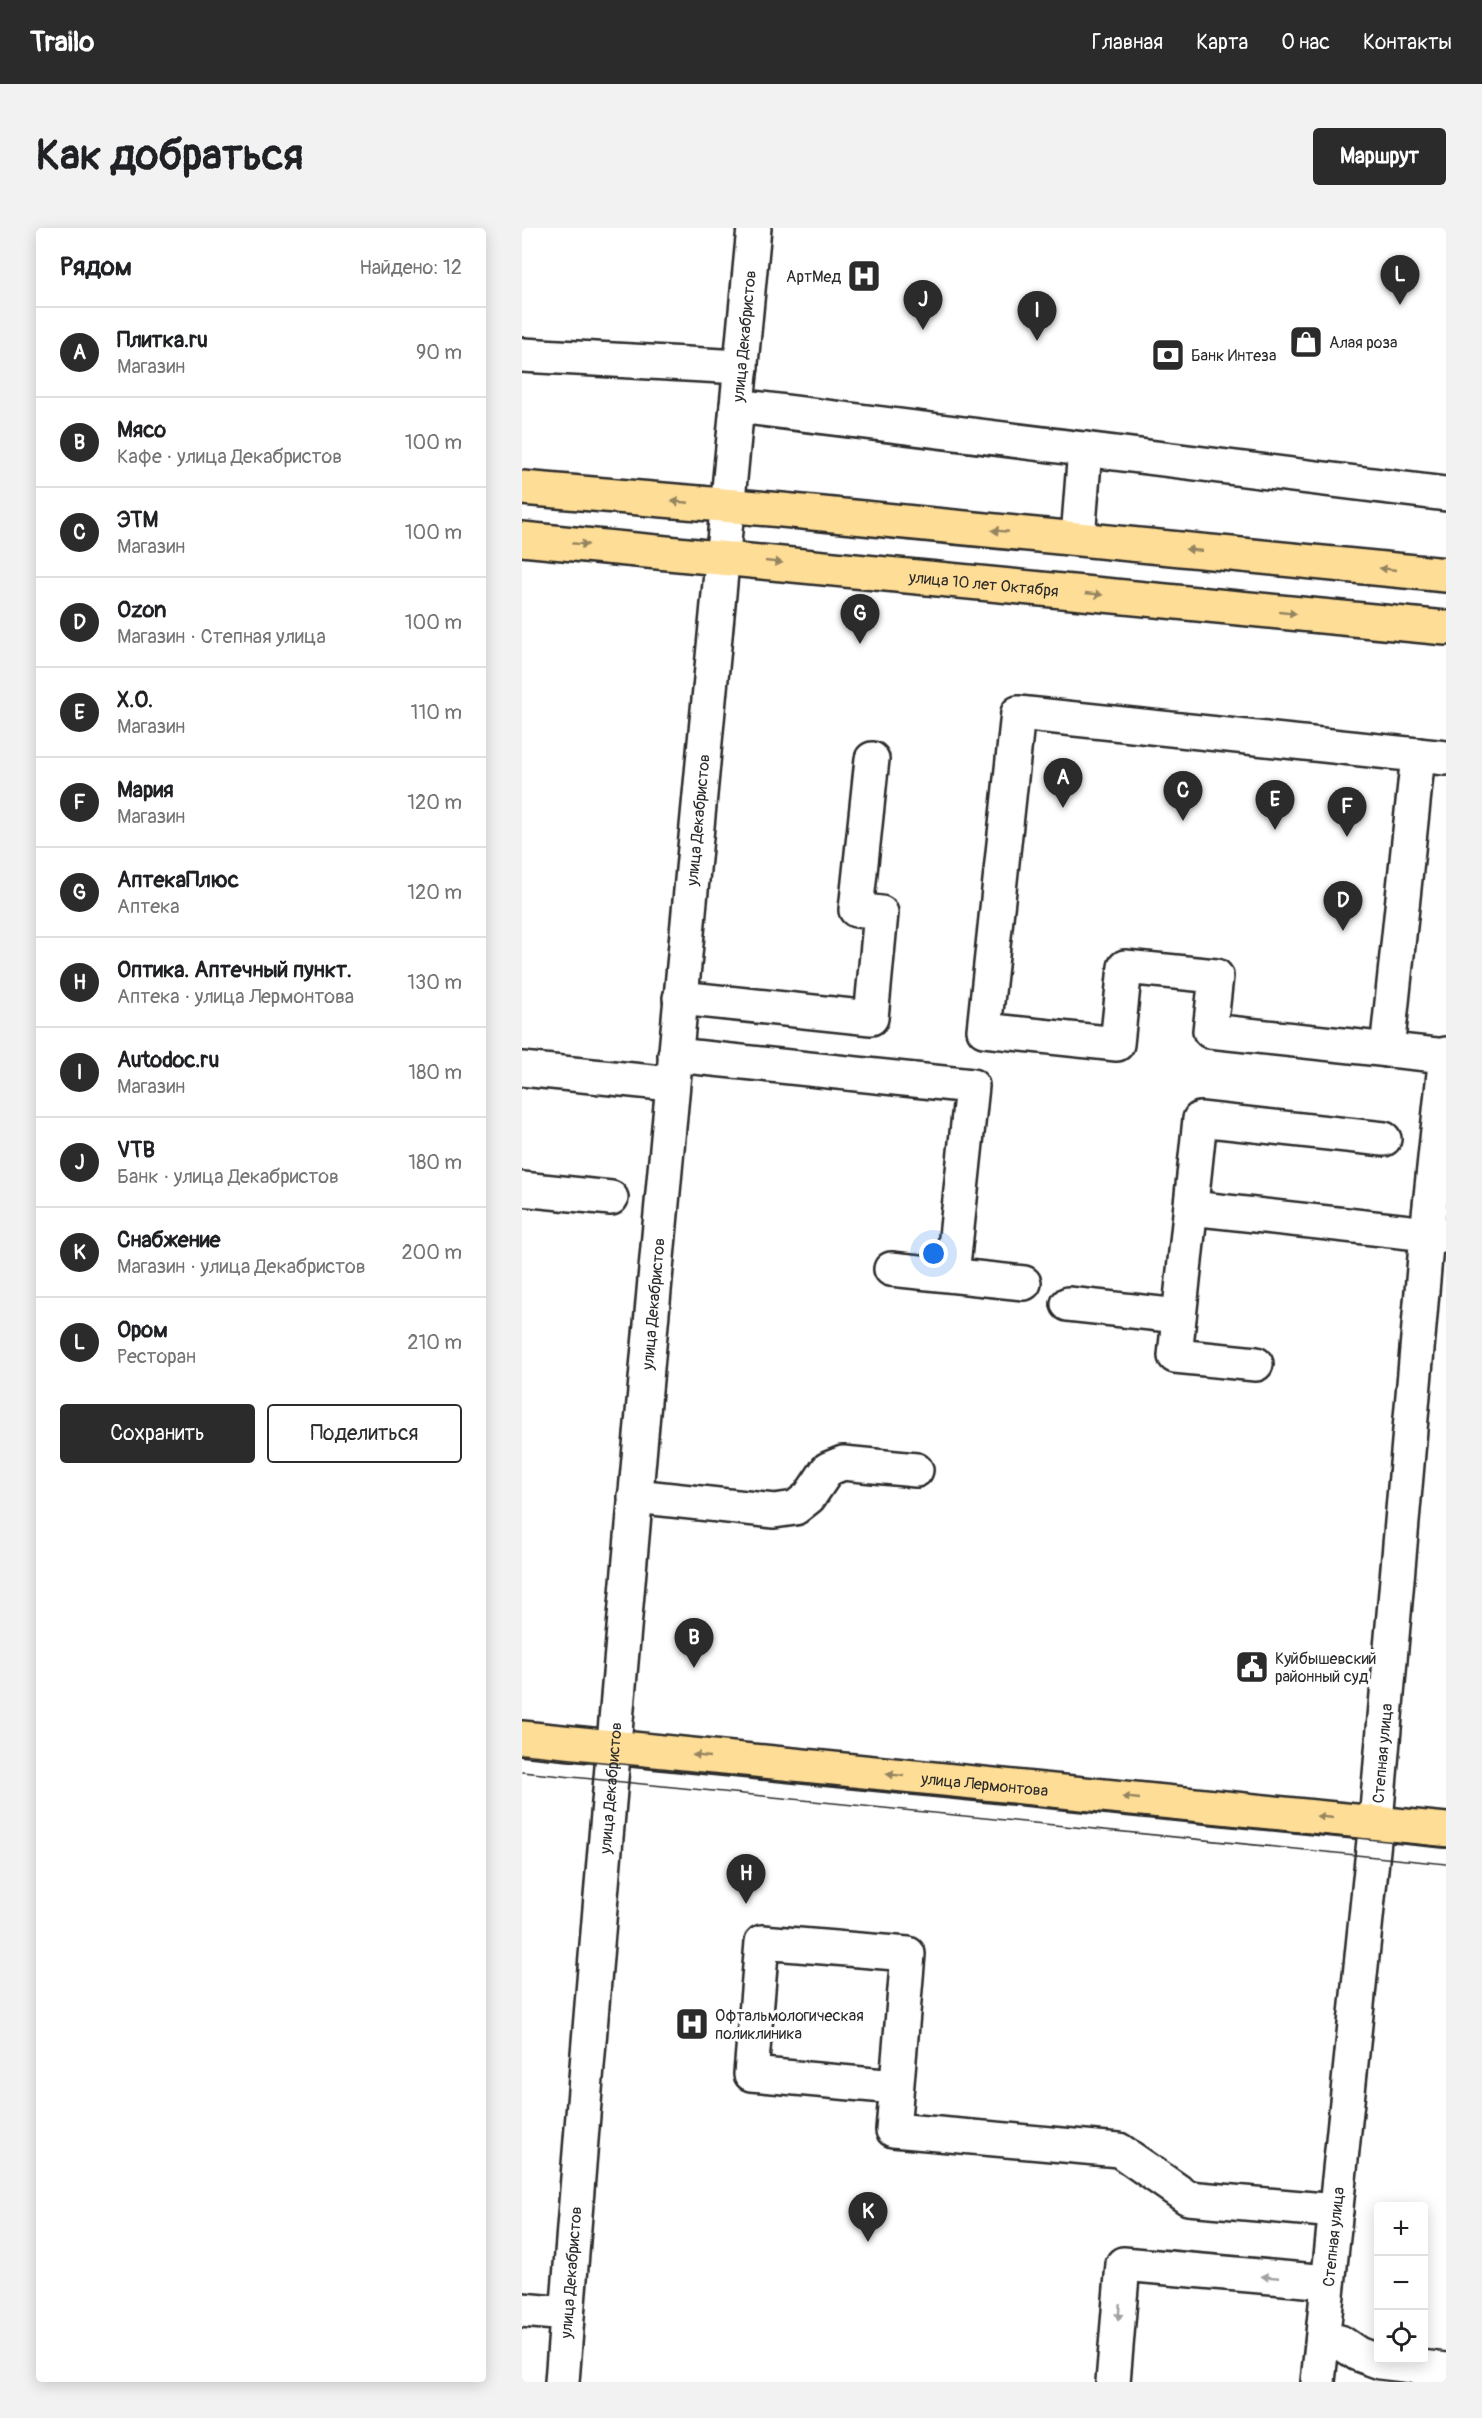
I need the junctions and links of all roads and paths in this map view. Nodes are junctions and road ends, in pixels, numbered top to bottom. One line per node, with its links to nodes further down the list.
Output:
1 (754, 228): 3 (street, улица Декабристов)
2 (522, 355): 3 (street)
3 (741, 367): 4 (street, улица Декабристов)
4 (737, 406): 5 (street); 8 (street, улица Декабристов)
5 (1084, 449): 7 (street); 9 (street)
6 (522, 488): 8 (main road, one-way to 6)
7 (1446, 494)
8 (728, 506): 9 (main road, one-way to 8); 11 (street, улица Декабристов)
9 (1077, 538): 12 (main road, one-way to 9)
10 (522, 539): 11 (main road, улица 10 лет Октября, one-way to 11)
11 (723, 557): 13 (main road, улица 10 лет Октября, one-way to 13); 16 (street, улица Декабристов)
12 (1446, 575)
13 (1446, 628)
14 (1432, 756): 17 (street); 17 (street)
15 (872, 759): 16 (street)
16 (680, 998): 20 (street, улица Декабристов)
17 (1387, 1050): 18 (street)
18 (1446, 1055): 25 (street, Степная улица)
19 (522, 1069): 20 (street)
20 (673, 1070): 27 (street); 33 (street, улица Декабристов)
21 (1384, 1139): 24 (street)
22 (522, 1189): 23 (street)
23 (611, 1198)
24 (1191, 1208): 25 (street); 30 (street)
25 (1437, 1235): 37 (street, Степная улица)
26 (891, 1269): 27 (street)
27 (952, 1275): 28 (street)
28 (1024, 1283)
29 (1068, 1304): 30 (street)
30 (1179, 1317): 31 (street)
31 (1256, 1364)
32 (916, 1470): 33 (street)
33 (634, 1507): 34 (street); 36 (street, улица Декабристов)
34 (772, 1532)
35 (522, 1738): 36 (main road, улица Лермонтова)
36 (613, 1747): 37 (main road, улица Лермонтова, one-way to 36); 43 (street, улица Декабристов)
37 (1376, 1821): 38 (main road, улица Лермонтова); 40 (street, Степная улица)
38 (1446, 1830)
39 (896, 2087): 39 (street); 40 (street)
40 (1336, 2211): 41 (street, Степная улица)
41 (1328, 2282): 44 (street, Степная улица); 47 (street, one-way to 47)
42 (522, 2310): 43 (street)
43 (567, 2314): 46 (street, улица Декабристов)
44 (1323, 2340): 45 (street); 48 (street, Степная улица)
45 (1446, 2370)
46 (562, 2382)
47 (1113, 2382)
48 (1318, 2382)

